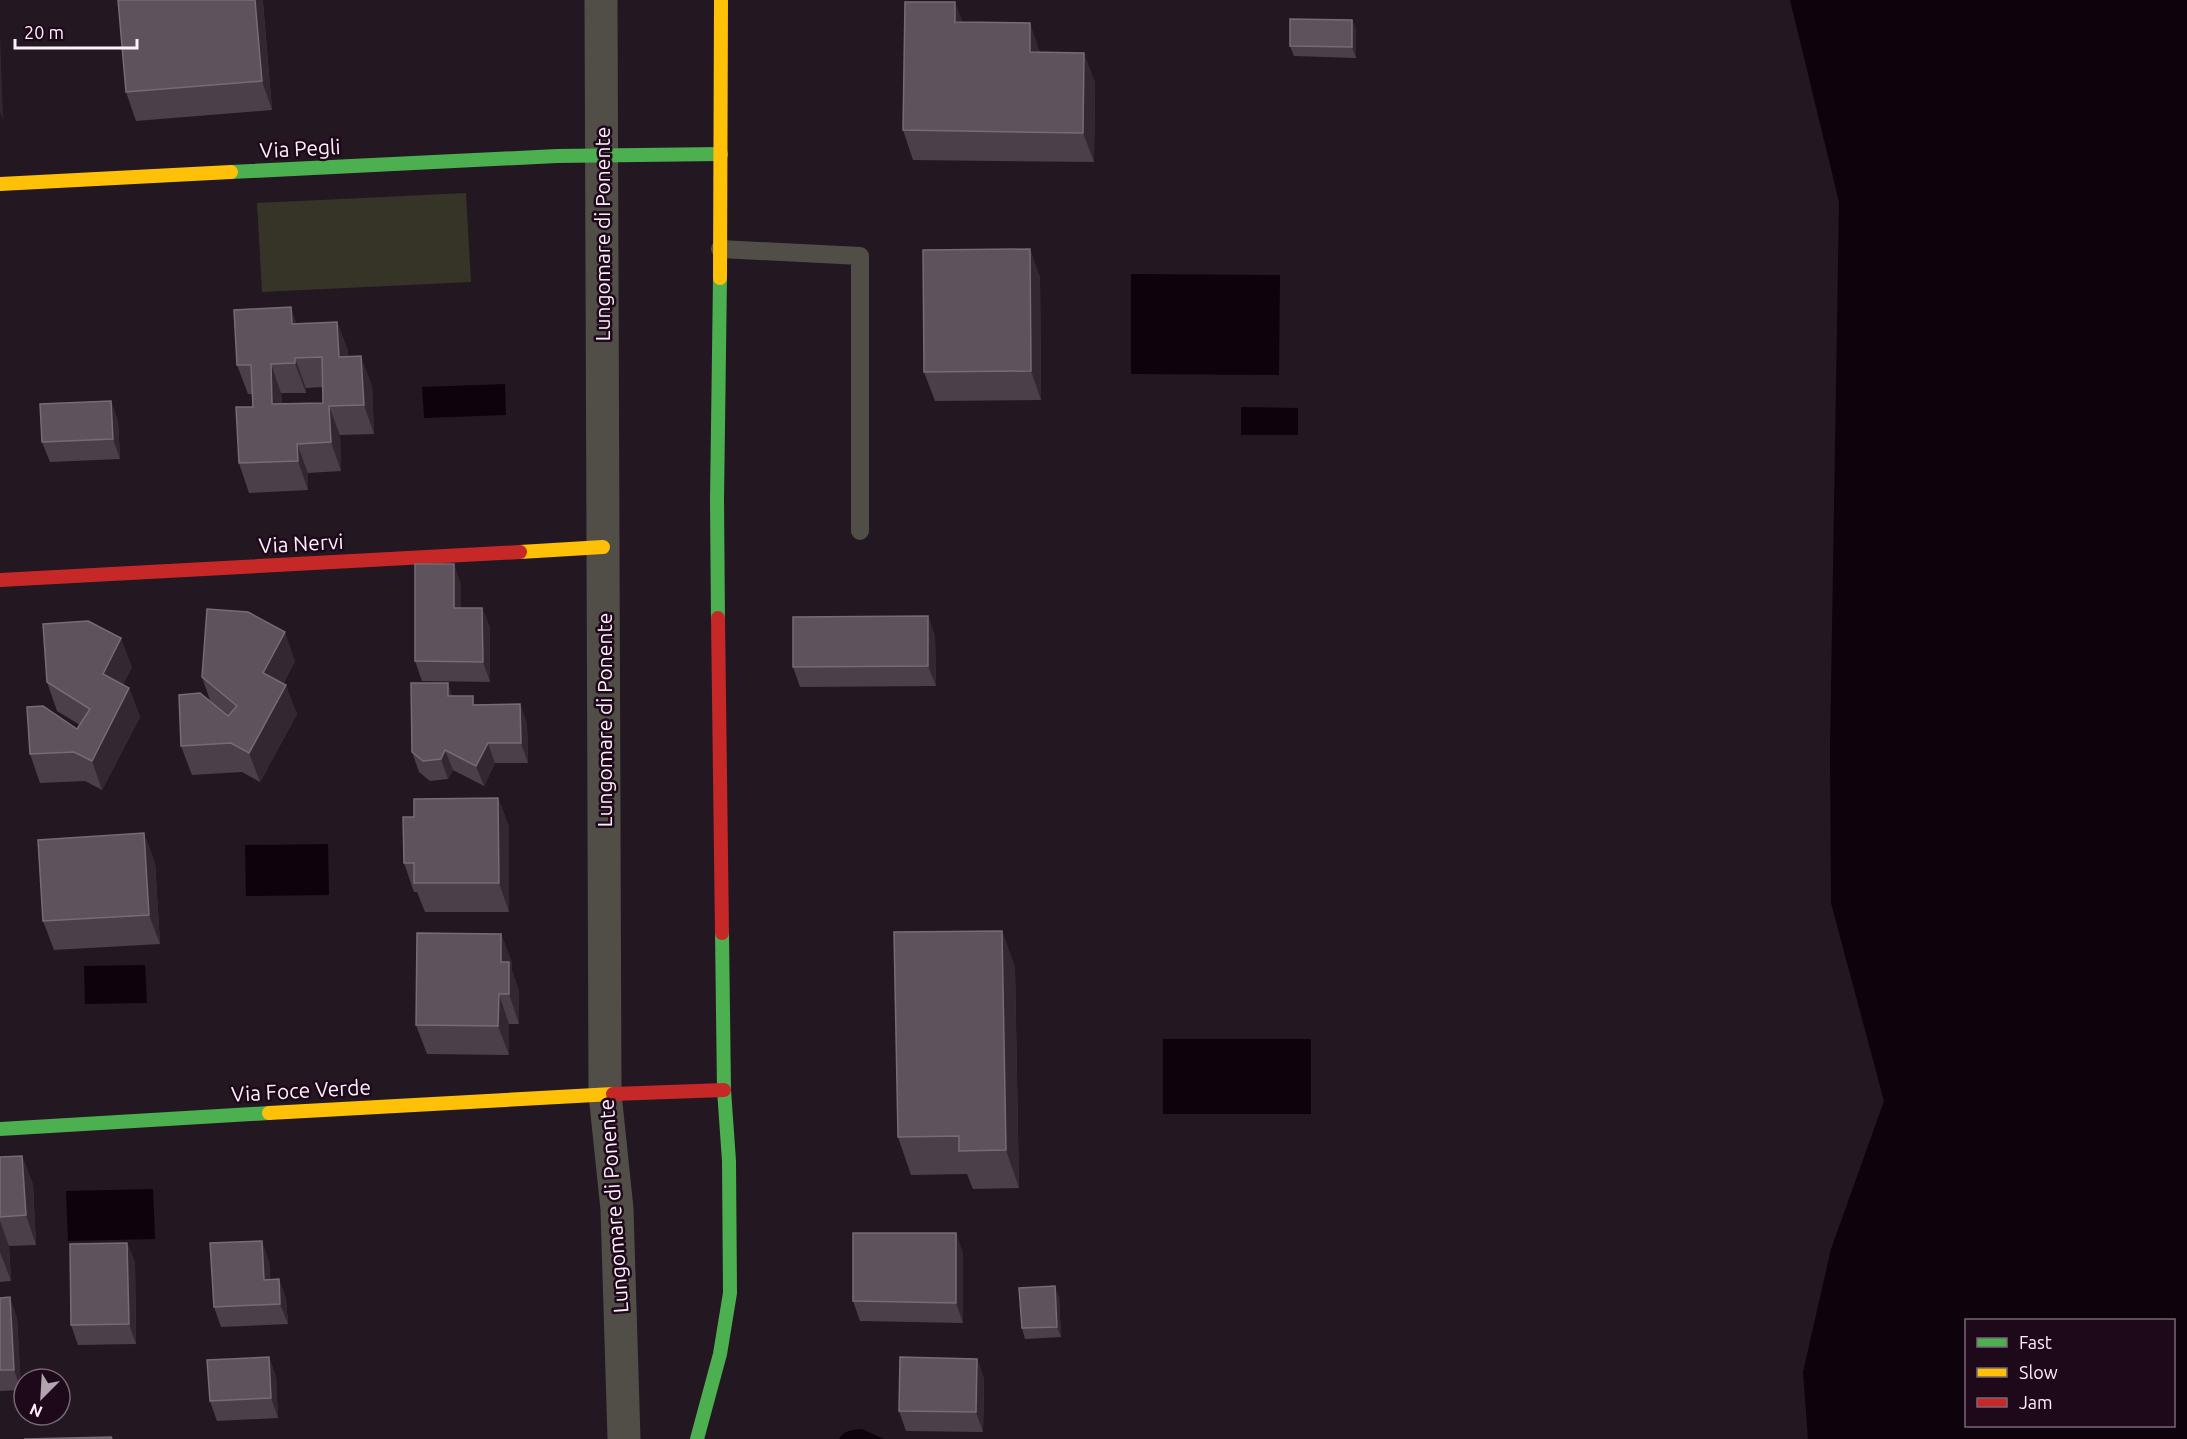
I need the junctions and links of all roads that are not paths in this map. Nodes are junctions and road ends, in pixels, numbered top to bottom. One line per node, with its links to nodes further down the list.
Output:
1 (602, 0): 4 (street, Lungomare di Ponente)
2 (721, 0): 3 (street)
3 (722, 154): 4 (street, Via Pegli); 6 (street)
4 (602, 155): 5 (street, Via Pegli); 8 (street, Lungomare di Ponente)
5 (0, 184)
6 (720, 249): 7 (lane); 10 (street)
7 (860, 531)
8 (603, 547): 9 (street, Via Nervi); 11 (street, Lungomare di Ponente)
9 (0, 580)
10 (724, 1090): 11 (street, Via Foce Verde); 14 (street)
11 (605, 1094): 12 (street, Via Foce Verde); 13 (street, Lungomare di Ponente)
12 (0, 1129)
13 (624, 1439)
14 (697, 1439)

